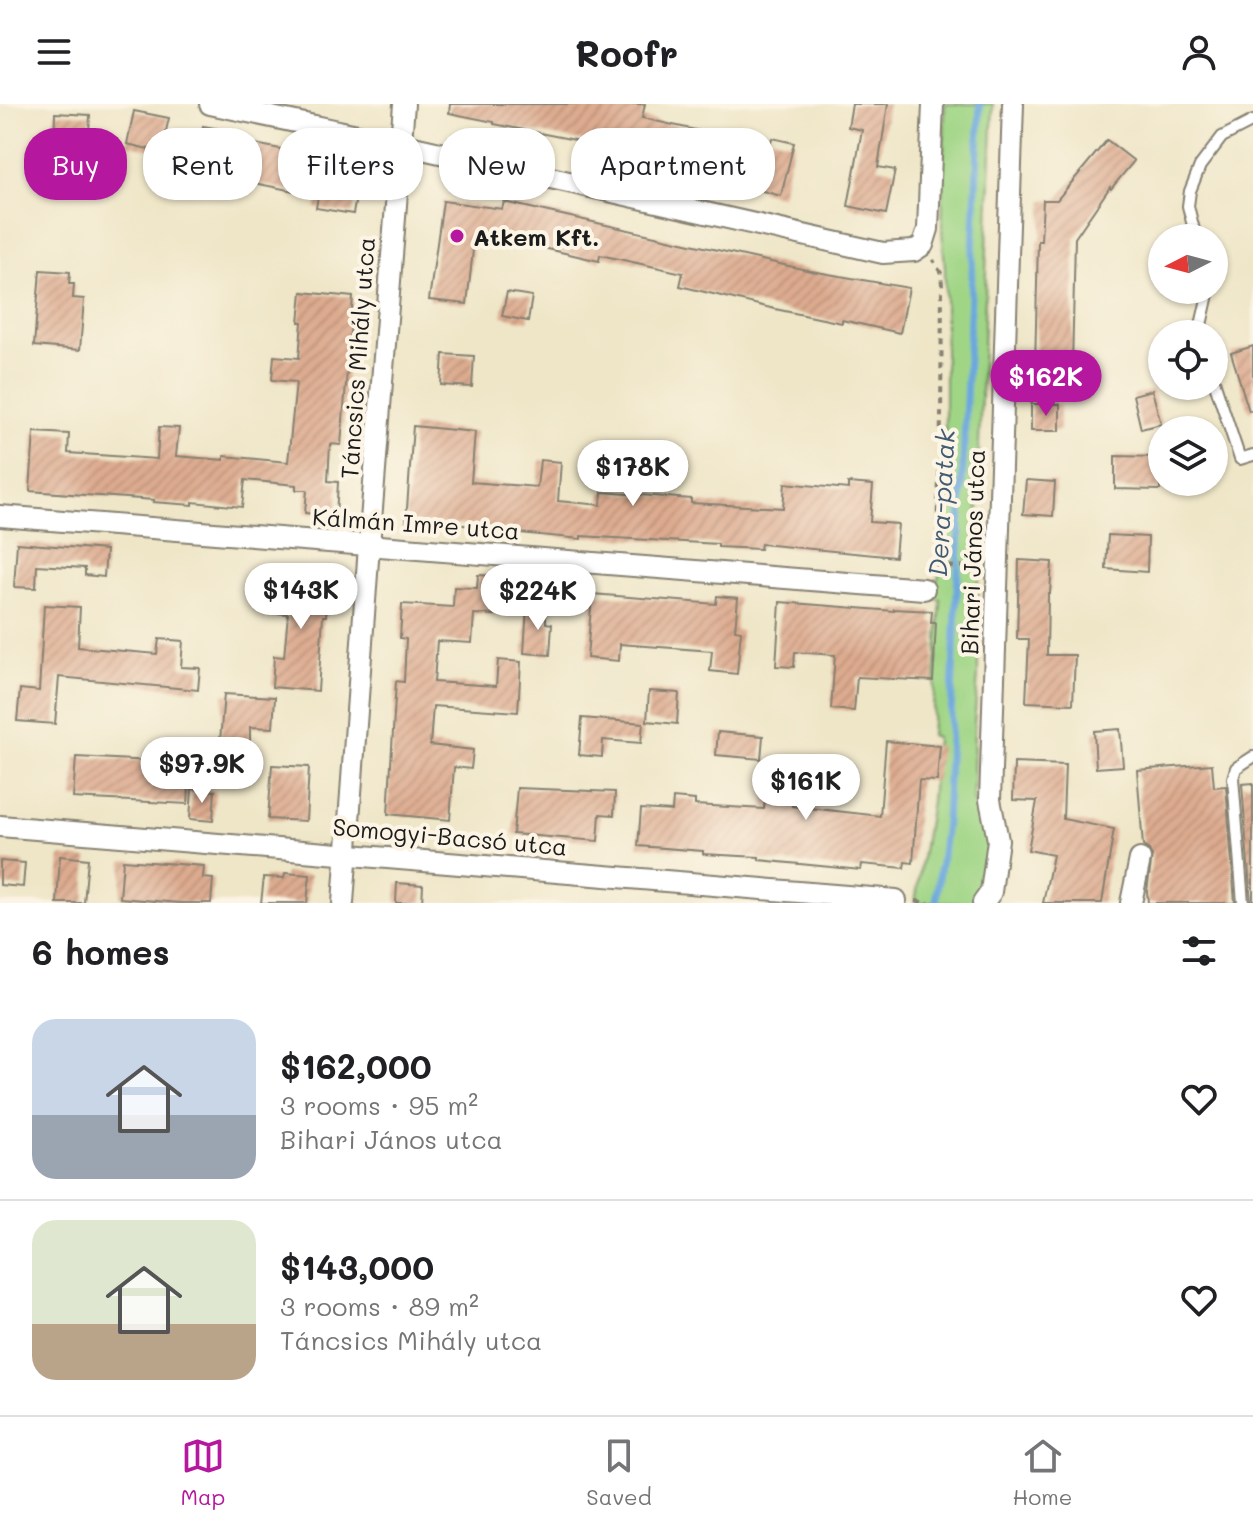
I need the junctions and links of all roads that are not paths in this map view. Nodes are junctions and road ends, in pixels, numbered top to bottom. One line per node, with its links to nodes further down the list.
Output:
1 (210, 104): 6 (street)
2 (404, 104): 7 (street, Táncsics Mihály utca)
3 (933, 104): 8 (street)
4 (1013, 104): 22 (street, Bihari János utca)
5 (1253, 121): 10 (lane)
6 (324, 128)
7 (402, 128)
8 (423, 149)
9 (396, 200): 14 (street, Táncsics Mihály utca)
10 (1192, 224)
11 (1220, 400): 12 (lane)
12 (1253, 455)
13 (0, 516): 14 (street, Kálmán Imre utca)
14 (369, 546): 15 (street, Kálmán Imre utca); 18 (street, Táncsics Mihály utca)
15 (924, 589)
16 (1253, 757): 24 (lane)
17 (0, 826): 18 (street, Somogyi-Bacsó utca)
18 (348, 853): 20 (street, Somogyi-Bacsó utca); 21 (street, Táncsics Mihály utca)
19 (1140, 859): 23 (street)
20 (896, 900)
21 (343, 903)
22 (983, 903)
23 (1131, 903)
24 (1243, 903)

